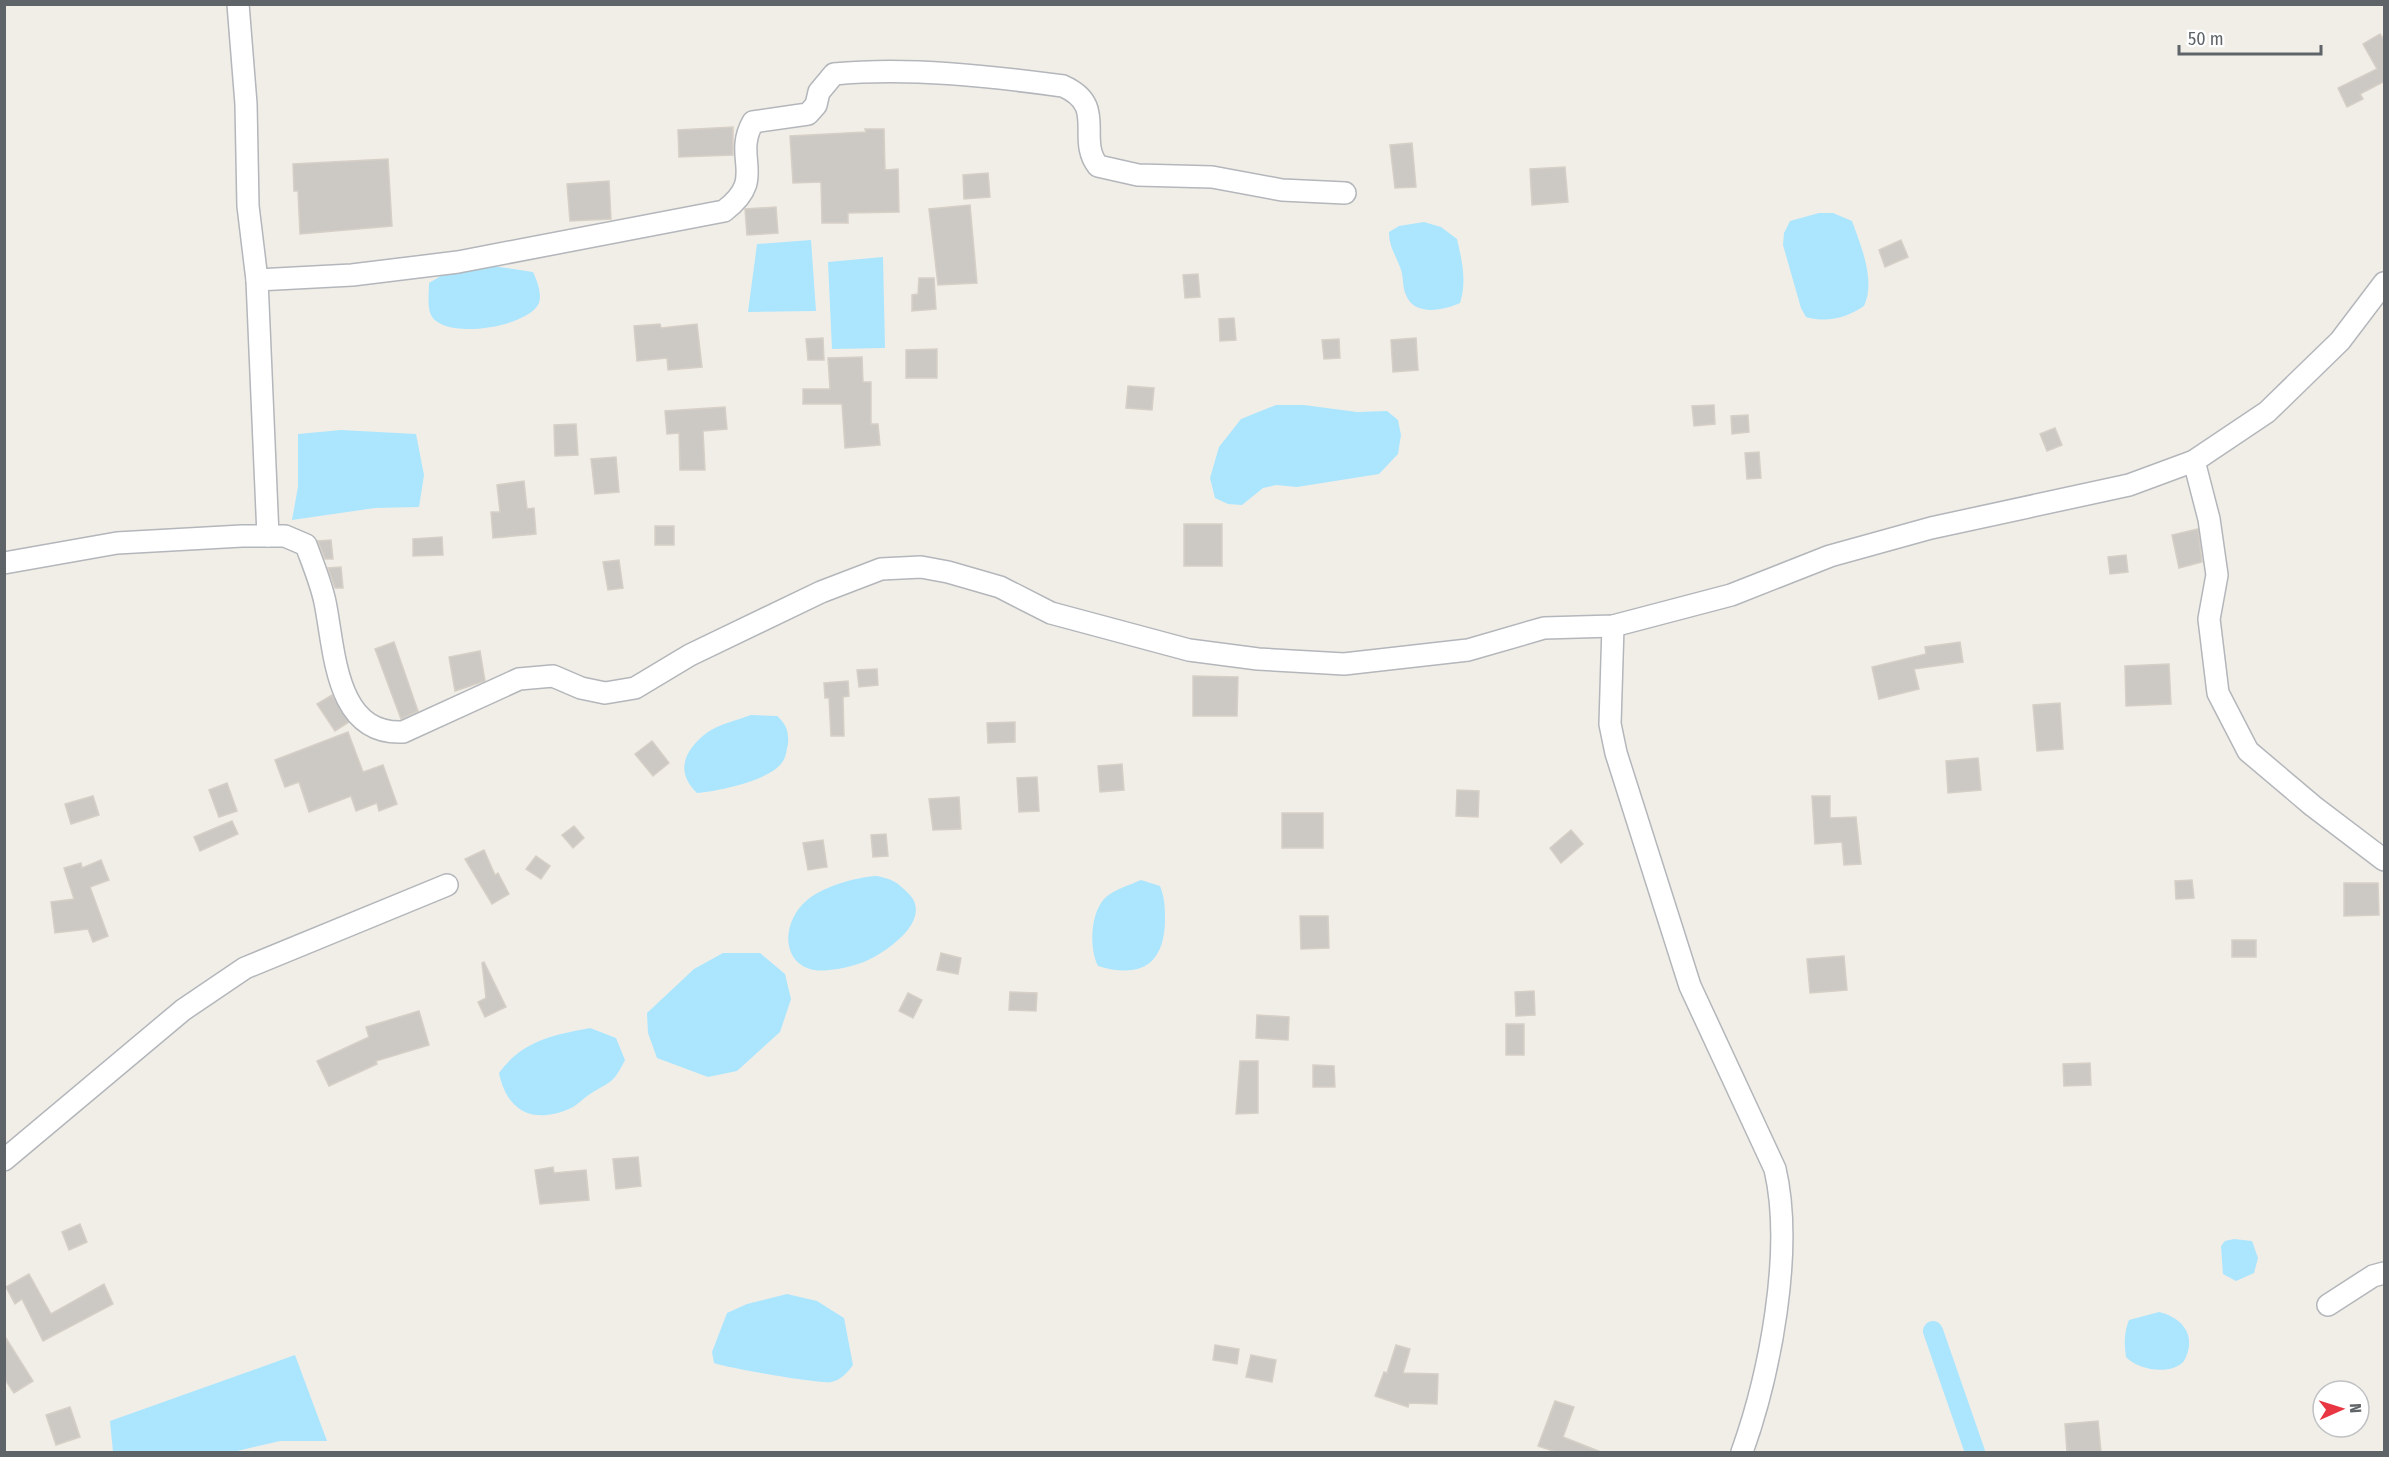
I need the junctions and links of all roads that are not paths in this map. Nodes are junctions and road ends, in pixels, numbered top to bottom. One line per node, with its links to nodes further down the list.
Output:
1 (238, 4): 3 (street)
2 (1345, 193): 3 (street)
3 (257, 280): 6 (street)
4 (2385, 283): 5 (street)
5 (2194, 461): 8 (street); 9 (street)
6 (268, 536): 7 (street); 8 (street)
7 (4, 563)
8 (1612, 626): 14 (street)
9 (2385, 860)
10 (447, 885): 11 (street)
11 (4, 1160)
12 (2385, 1273): 13 (street)
13 (2328, 1305)
14 (1742, 1452)

